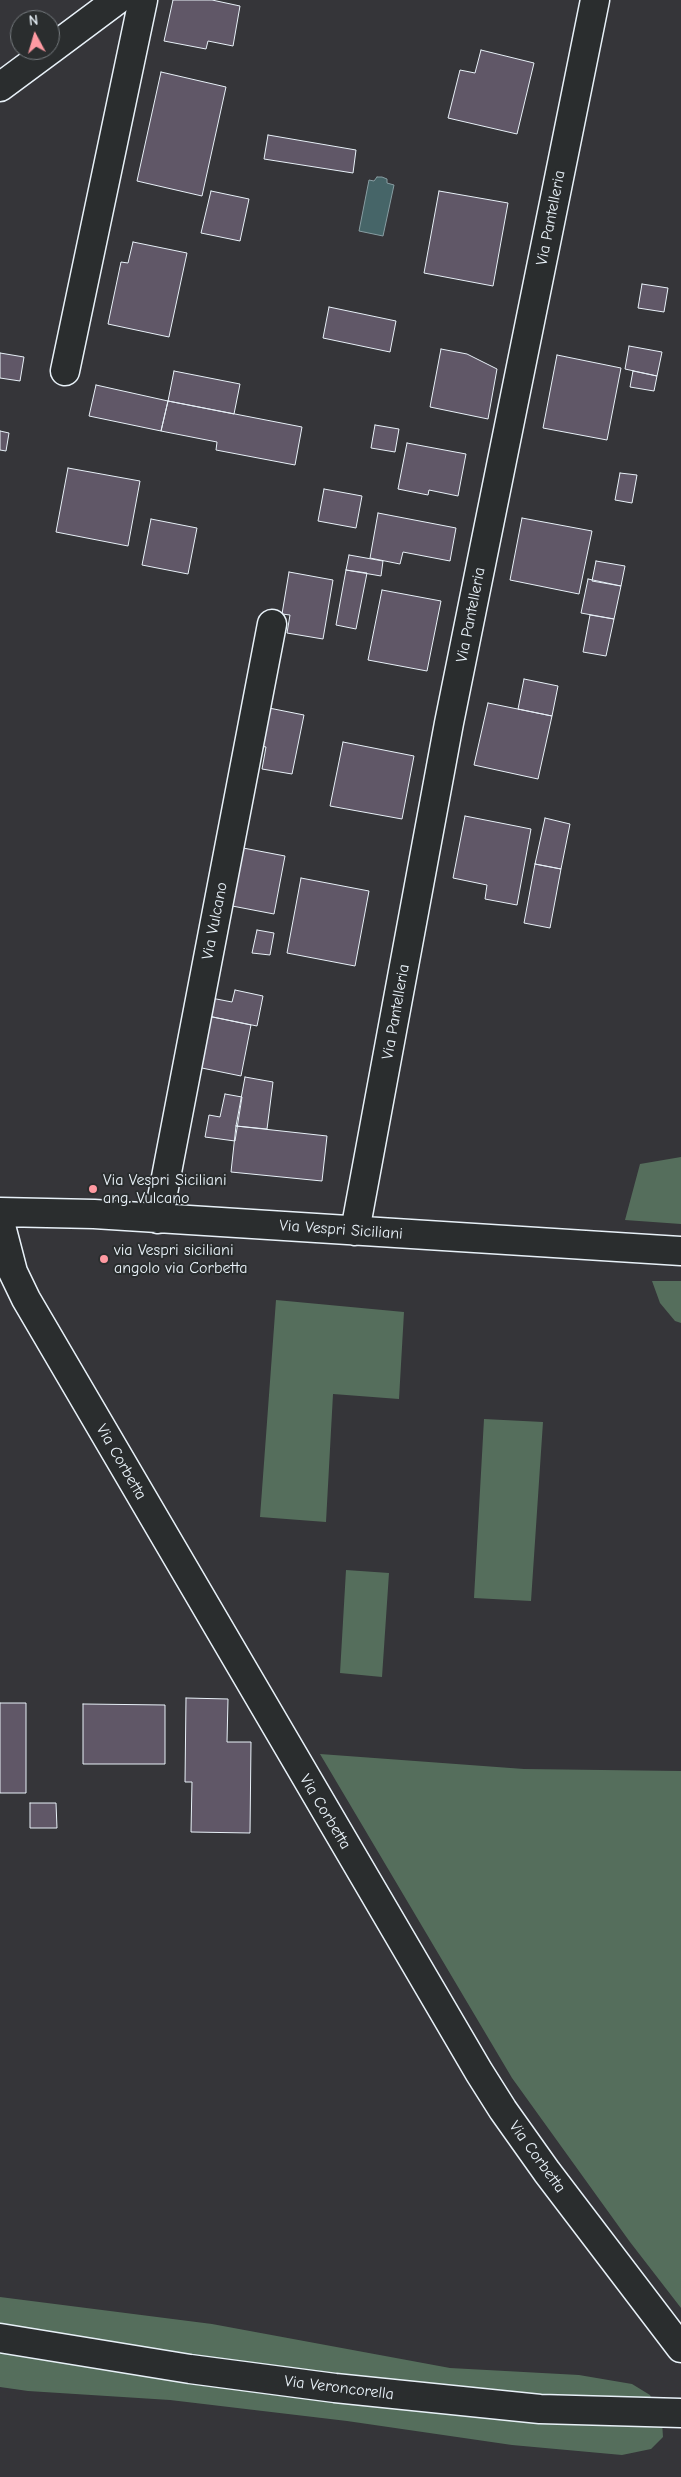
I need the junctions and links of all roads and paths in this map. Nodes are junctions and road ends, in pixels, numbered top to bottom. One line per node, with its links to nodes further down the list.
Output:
1 (117, 0): 4 (street)
2 (144, 0): 7 (street)
3 (595, 0): 11 (street, Via Pantelleria)
4 (60, 43)
5 (36, 60): 6 (street)
6 (0, 87)
7 (65, 371)
8 (272, 624): 9 (street, Via Vulcano)
9 (158, 1219): 10 (street, Via Vespri Siciliani); 11 (street, Via Vespri Siciliani)
10 (2, 1229): 14 (street, Via Corbetta)
11 (355, 1231): 12 (street, Via Vespri Siciliani)
12 (681, 1251)
13 (0, 2338): 15 (street, Via Veroncorella)
14 (681, 2348)
15 (681, 2413)

